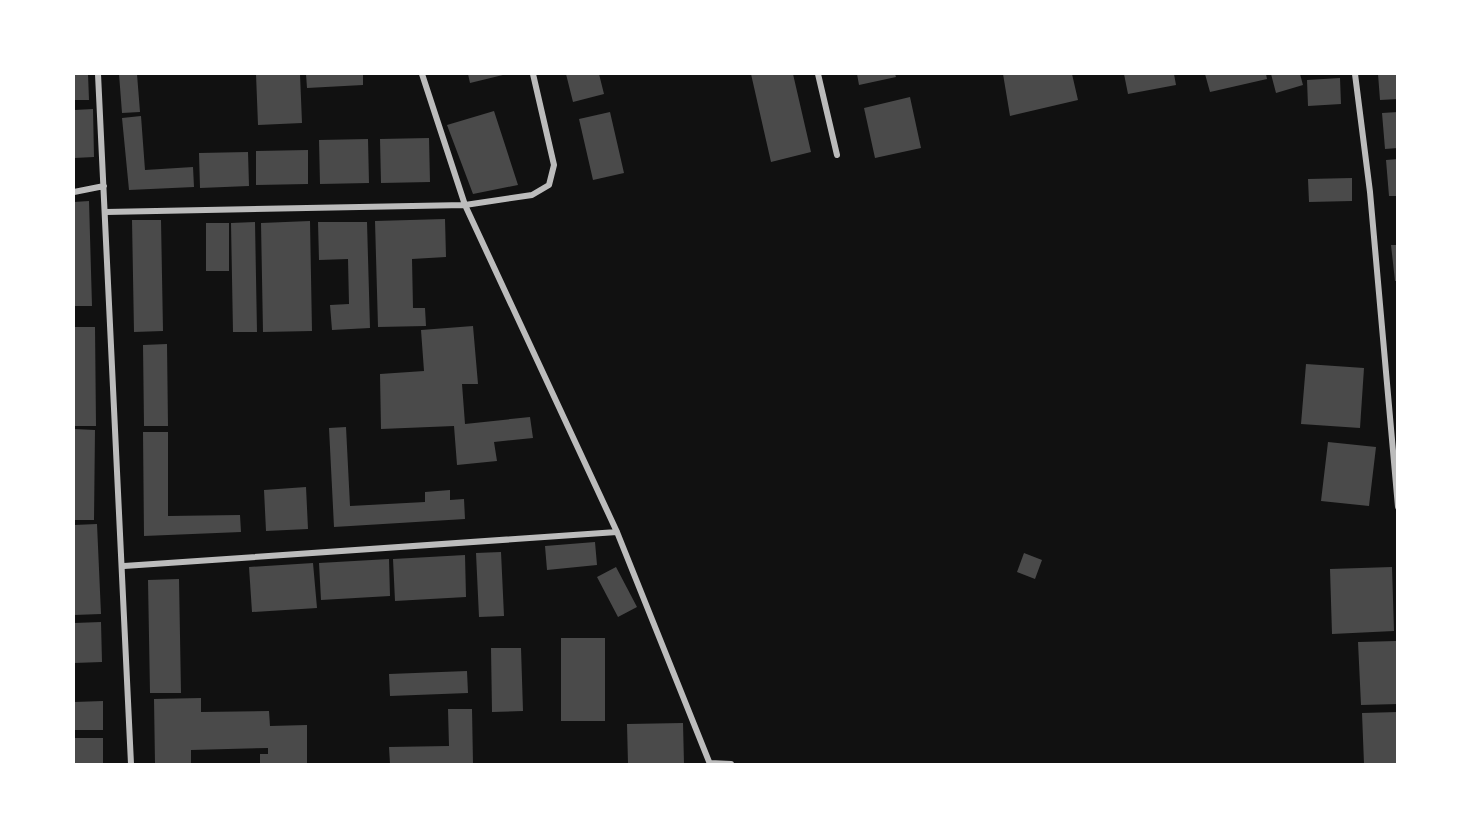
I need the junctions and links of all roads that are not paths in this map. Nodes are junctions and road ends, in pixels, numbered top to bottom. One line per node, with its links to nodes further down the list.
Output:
1 (98, 74): 7 (street)
2 (422, 74): 9 (street)
3 (533, 74): 9 (street)
4 (818, 74): 6 (street)
5 (1355, 74): 11 (street)
6 (837, 155)
7 (104, 186): 8 (street); 10 (street)
8 (74, 192)
9 (465, 205): 10 (street); 12 (street)
10 (106, 212): 13 (street)
11 (1398, 507)
12 (617, 532): 13 (street); 14 (street)
13 (124, 566): 15 (street)
14 (710, 764): 16 (street)
15 (131, 765)
16 (730, 765)

